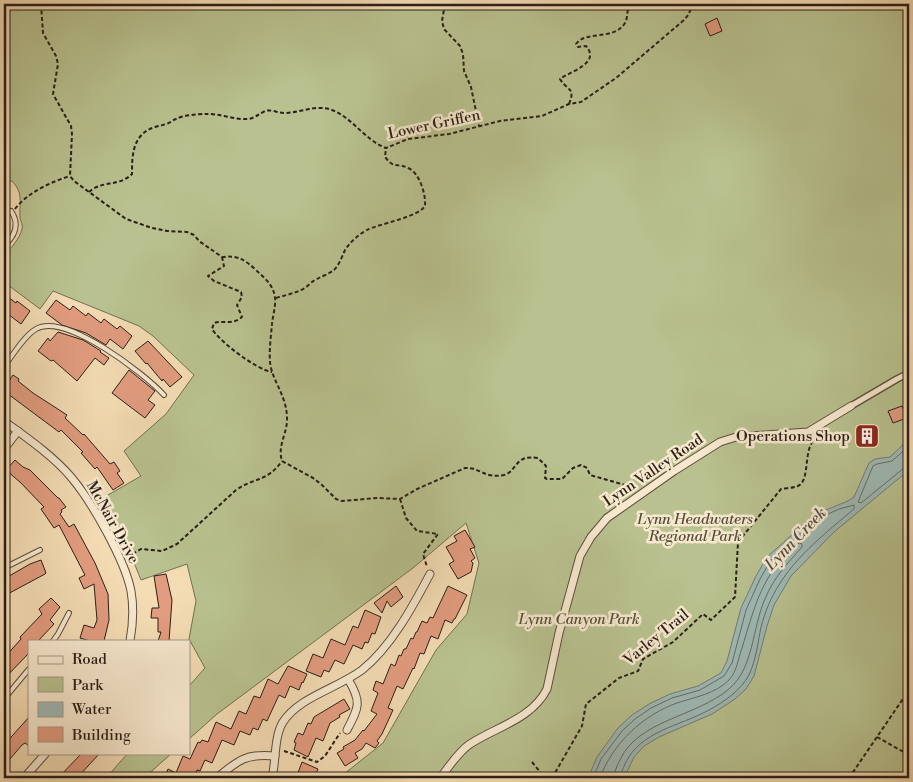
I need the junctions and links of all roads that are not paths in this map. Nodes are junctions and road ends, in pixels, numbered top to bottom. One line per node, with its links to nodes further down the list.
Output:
1 (12, 212): 2 (lane)
2 (4, 246)
3 (4, 367): 5 (lane)
4 (909, 373): 6 (street)
5 (164, 395)
6 (851, 406): 25 (street, Lynn Valley Road)
7 (4, 421): 8 (street, McNair Drive)
8 (18, 431): 9 (street); 15 (street, McNair Drive)
9 (4, 448)
10 (40, 550): 11 (lane)
11 (4, 568)
12 (430, 574): 17 (street)
13 (69, 613): 14 (lane)
14 (54, 640)
15 (130, 640)
16 (28, 670): 18 (lane)
17 (348, 679): 19 (street); 20 (street)
18 (4, 699)
19 (347, 730)
20 (276, 752): 23 (street); 24 (street)
21 (45, 754): 22 (street)
22 (24, 778)
23 (217, 778)
24 (272, 778)
25 (440, 778)

